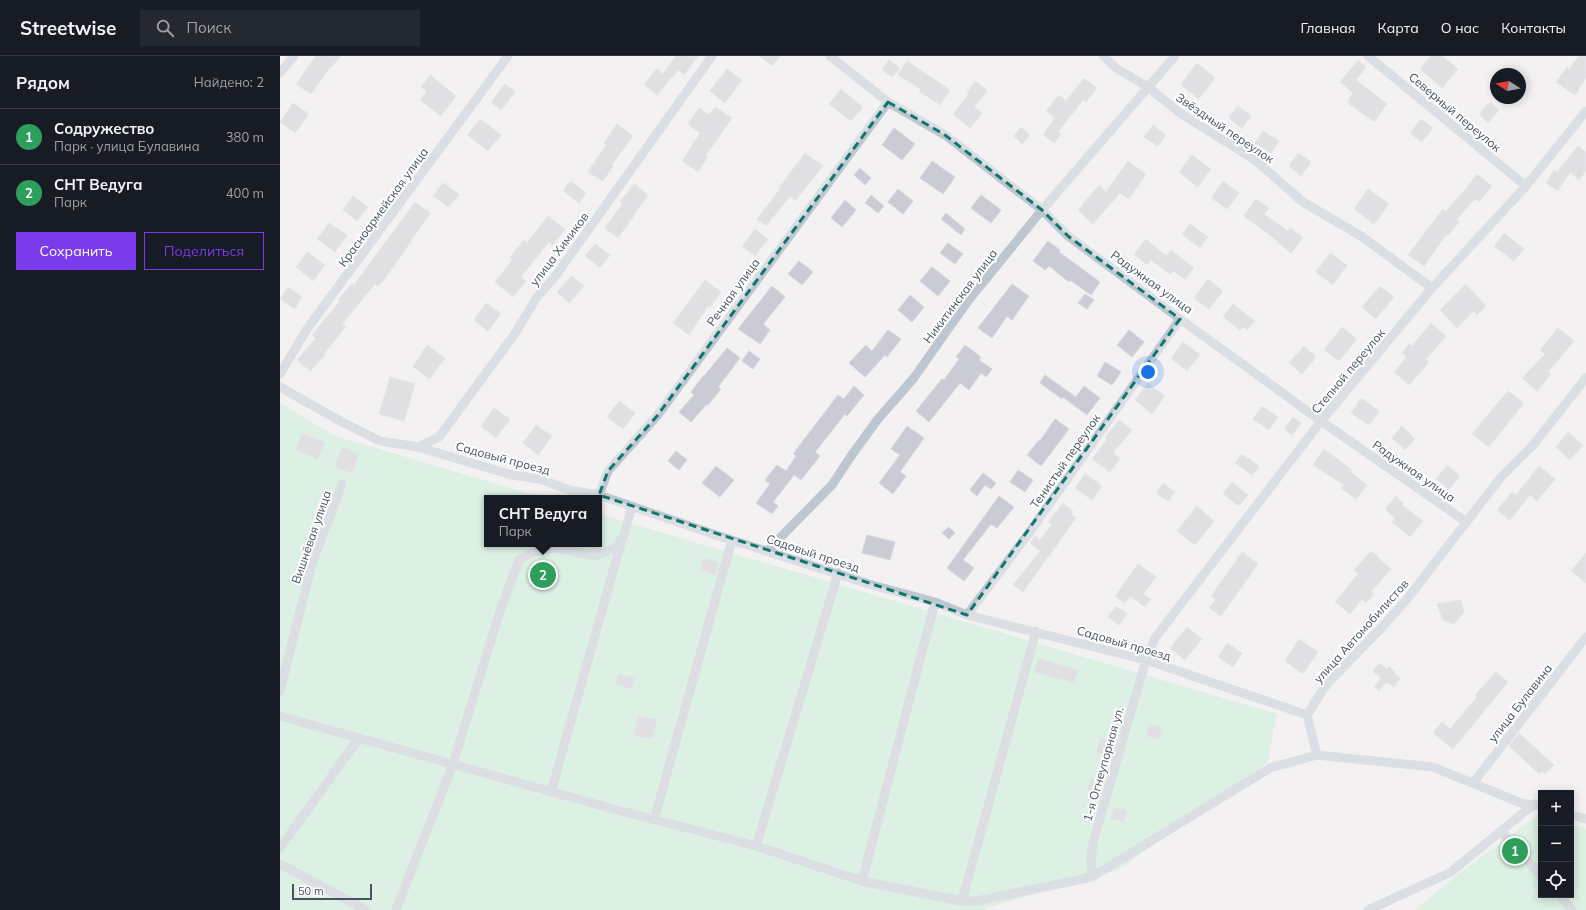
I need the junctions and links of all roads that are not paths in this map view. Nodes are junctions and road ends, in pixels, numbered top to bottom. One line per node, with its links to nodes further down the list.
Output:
1 (294, 56): 8 (street)
2 (508, 56): 16 (street, Красноармейская улица)
3 (712, 56): 20 (street, улица Химиков)
4 (830, 56): 10 (street, Радужная улица)
5 (1103, 56): 9 (street, Звёздный переулок)
6 (1175, 56): 9 (street, Никитинская улица)
7 (1368, 56): 12 (street, Северный переулок)
8 (280, 73)
9 (1148, 87): 13 (street, Никитинская улица); 14 (street, Звёздный переулок)
10 (888, 102): 13 (street, Радужная улица); 22 (street, Речная улица)
11 (1586, 111): 12 (street, Степной переулок)
12 (1526, 186): 14 (street, Степной переулок)
13 (1042, 210): 15 (street, Радужная улица); 28 (street, Никитинская улица)
14 (1432, 288): 19 (street, Степной переулок)
15 (1180, 319): 19 (street, Радужная улица); 31 (street, Тенистый переулок)
16 (280, 374)
17 (1586, 378): 25 (street, улица Автомобилистов)
18 (280, 387): 20 (street, Садовый проезд)
19 (1321, 421): 25 (street, Радужная улица); 34 (street, Степной переулок)
20 (418, 447): 22 (street, Садовый проезд)
21 (342, 484): 35 (street, Вишнёвая улица)
22 (599, 495)
23 (602, 496): 24 (street, Садовый проезд)
24 (632, 507): 26 (street); 27 (street, Садовый проезд)
25 (1465, 521): 36 (street, улица Автомобилистов)
26 (622, 537): 40 (street); 42 (street)
27 (732, 540): 28 (street, Садовый проезд); 46 (street)
28 (766, 551): 29 (street, Садовый проезд)
29 (838, 573): 30 (street, Садовый проезд); 48 (street)
30 (935, 602): 31 (street, Садовый проезд); 53 (street)
31 (967, 615): 32 (street, Садовый проезд)
32 (1036, 631): 34 (street, Садовый проезд); 55 (street)
33 (1586, 637): 41 (street, улица Булавина)
34 (1146, 660): 36 (street, Садовый проезд); 52 (street, 1-я Огнеупорная ул.)
35 (280, 691)
36 (1307, 715): 39 (street)
37 (280, 716): 38 (street)
38 (359, 738): 40 (street); 49 (street)
39 (1317, 755): 41 (street); 52 (street)
40 (453, 764): 42 (street); 57 (street)
41 (1473, 783): 43 (street)
42 (551, 792): 46 (street)
43 (1537, 805): 47 (street)
44 (1574, 816): 45 (street)
45 (1586, 819)
46 (654, 820): 48 (street)
47 (1501, 832): 51 (street); 58 (street)
48 (756, 846): 53 (street)
49 (280, 848)
50 (280, 864): 56 (street)
51 (1538, 873)
52 (1092, 877): 55 (street)
53 (862, 881): 55 (street)
54 (1562, 898): 59 (street)
55 (962, 901)
56 (366, 910)
57 (396, 910)
58 (1368, 910)
59 (1572, 910)

